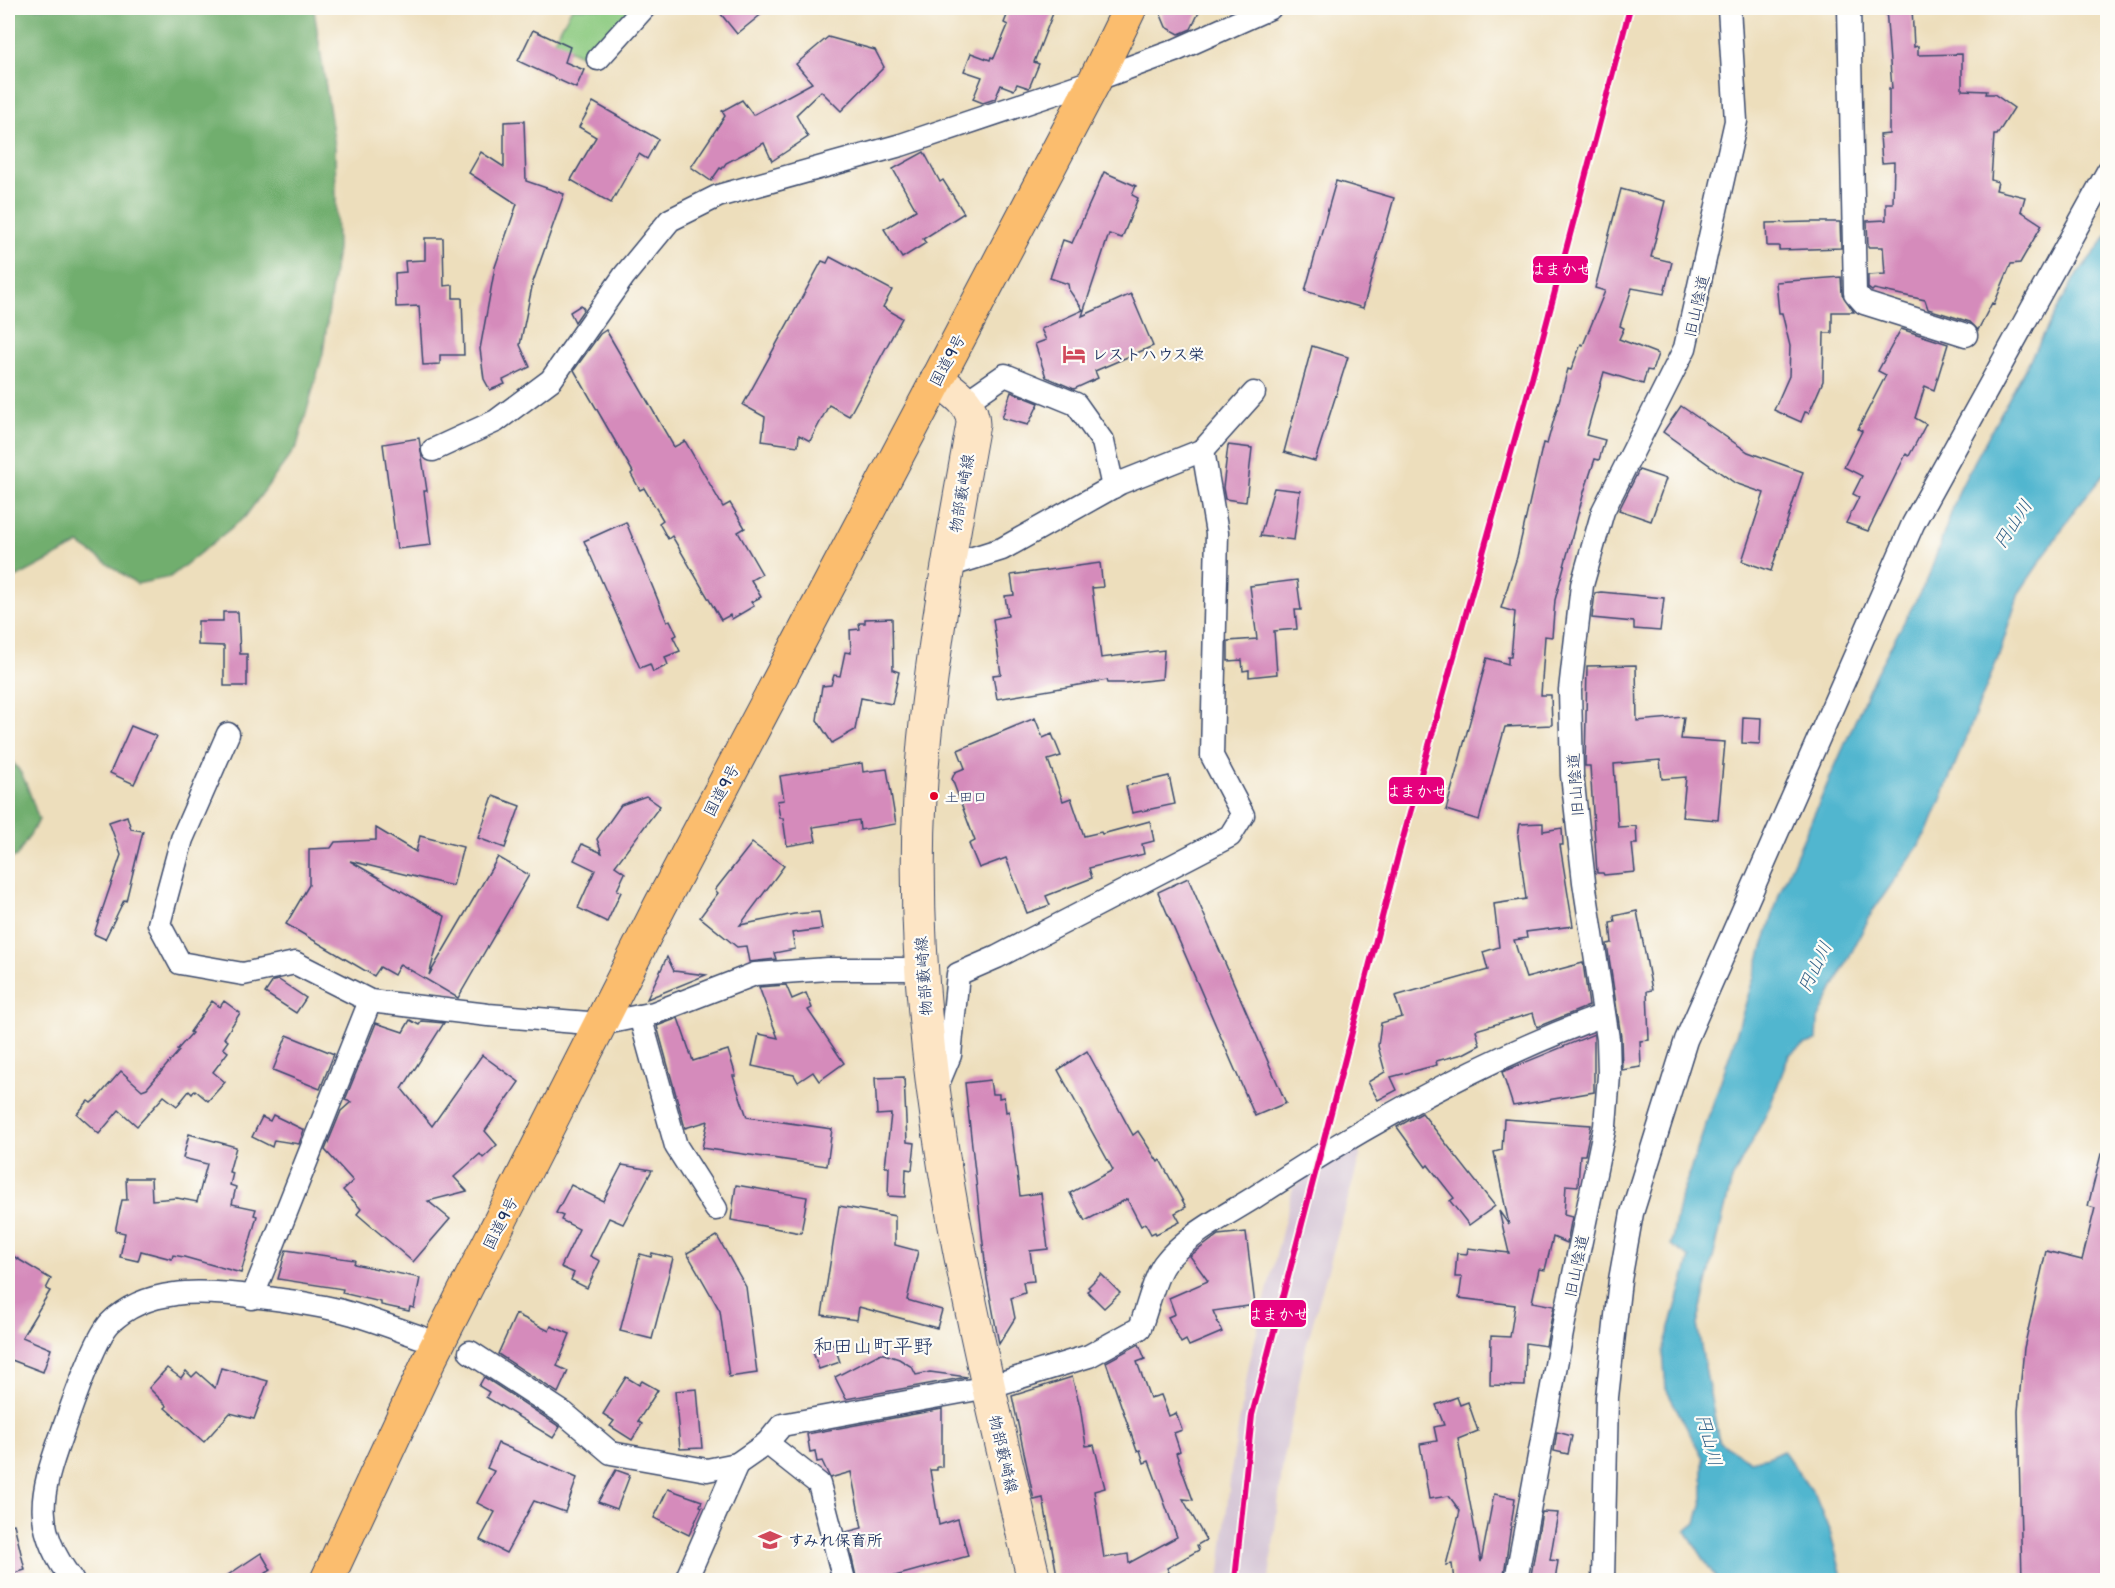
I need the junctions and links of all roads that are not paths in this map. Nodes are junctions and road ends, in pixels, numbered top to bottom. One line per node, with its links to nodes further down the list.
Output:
1 (643, 8): 6 (street)
2 (1130, 8): 7 (highway, 国道9号)
3 (1270, 8): 7 (street)
4 (1729, 8): 20 (street, 旧山陰道)
5 (1849, 8): 9 (street)
6 (598, 59)
7 (1095, 80): 10 (highway, 国道9号); 13 (street)
8 (2108, 171): 37 (street)
9 (1966, 335)
10 (937, 379): 12 (main road); 22 (highway, 国道9号)
11 (1254, 393): 14 (street)
12 (966, 402): 15 (street); 16 (main road, 物部藪崎線)
13 (433, 450)
14 (1203, 450): 15 (street); 23 (street)
15 (1113, 487): 16 (street)
16 (948, 566): 18 (main road, 物部藪崎線)
17 (228, 734): 19 (street)
18 (922, 969): 21 (street); 23 (main road, 物部藪崎線)
19 (370, 1001): 22 (street); 25 (street)
20 (1604, 1015): 28 (street); 36 (street, 旧山陰道)
21 (640, 1016): 22 (street); 24 (street)
22 (601, 1024): 33 (highway, 国道9号)
23 (933, 1095): 28 (main road, 物部藪崎線)
24 (716, 1209)
25 (252, 1298): 26 (street); 32 (street)
26 (420, 1337)
27 (470, 1352): 30 (street)
28 (988, 1387): 29 (street); 31 (main road, 物部藪崎線)
29 (767, 1443): 30 (street); 35 (street)
30 (737, 1464): 34 (street)
31 (1025, 1573)
32 (72, 1581)
33 (327, 1581)
34 (686, 1581)
35 (844, 1581)
36 (1516, 1581)
37 (1603, 1581)

